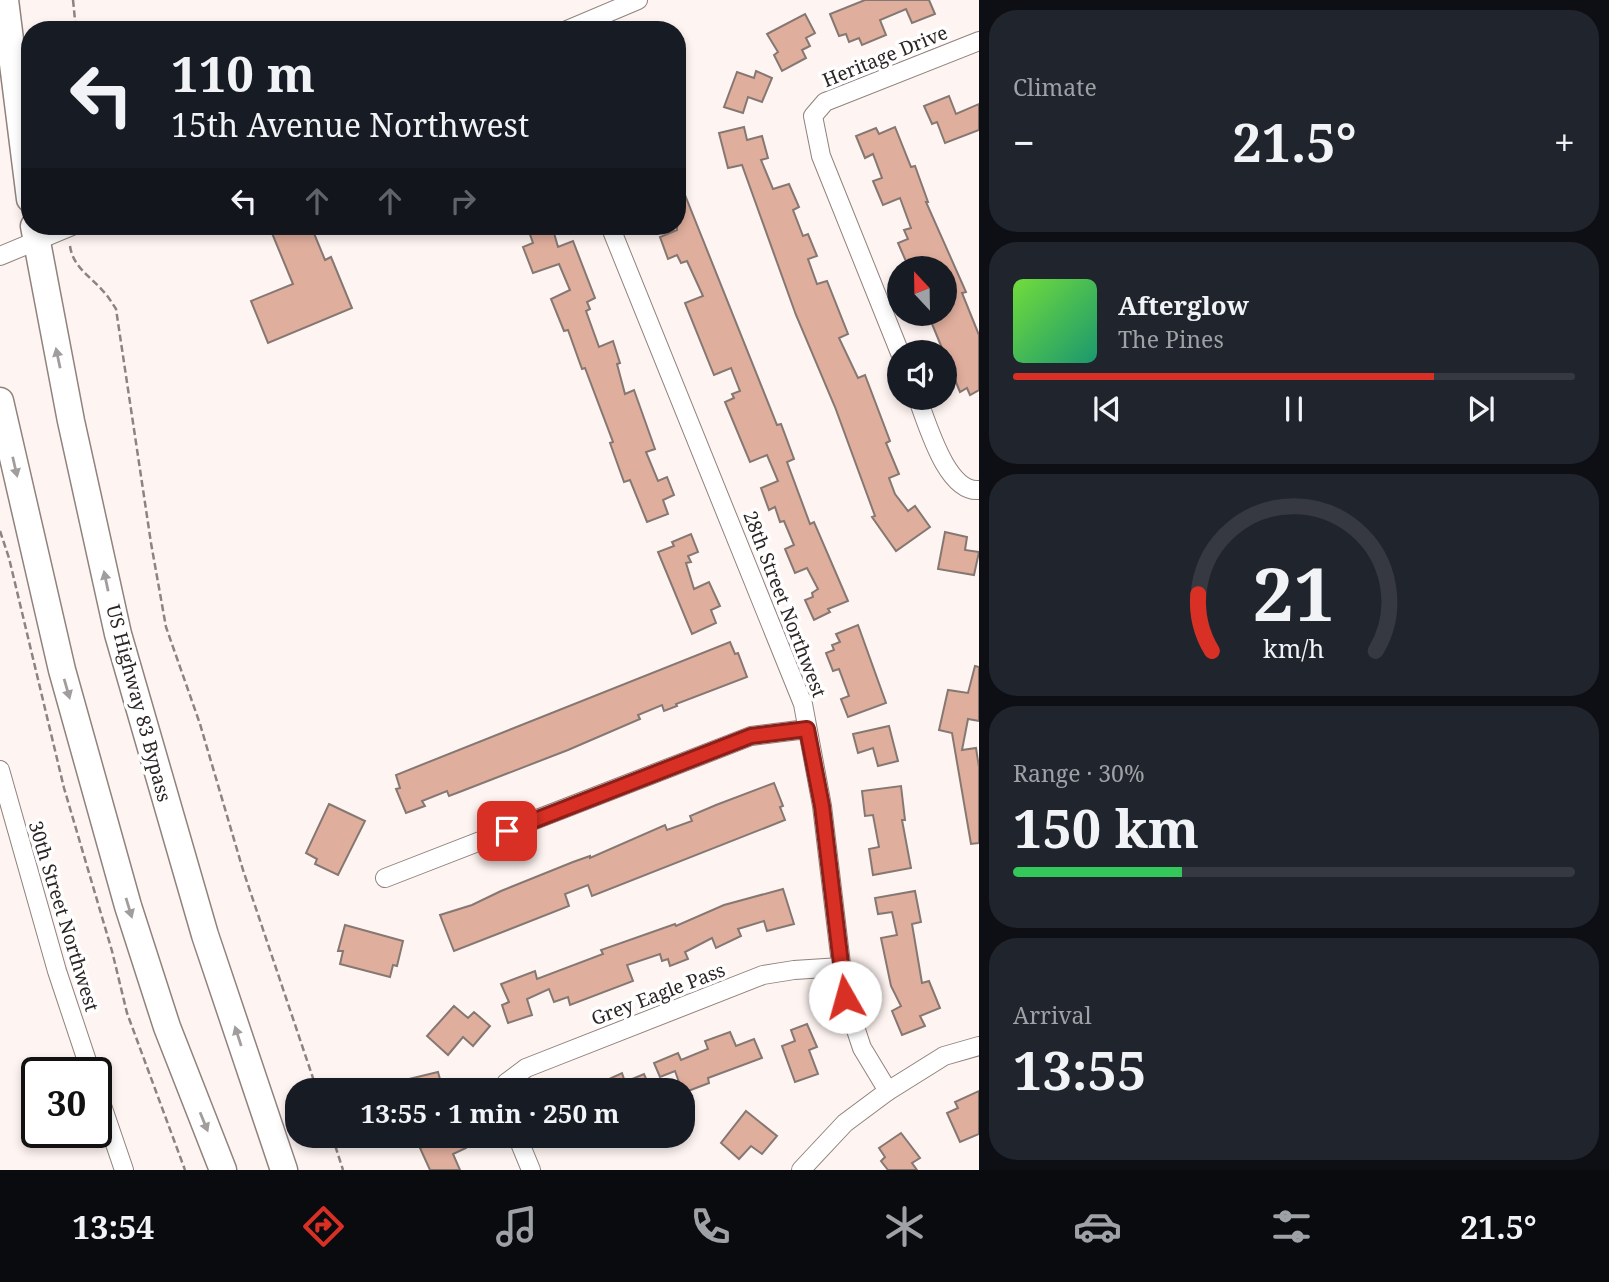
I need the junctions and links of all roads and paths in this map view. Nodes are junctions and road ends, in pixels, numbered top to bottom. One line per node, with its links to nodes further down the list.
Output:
1 (5, 0): 7 (highway)
2 (73, 0): 4 (path)
3 (638, 0): 5 (street)
4 (75, 21)
5 (588, 21)
6 (979, 41): 13 (street, Heritage Drive)
7 (21, 127)
8 (33, 235): 12 (street)
9 (35, 235): 33 (highway, US Highway 83 Bypass, one-way to 9)
10 (614, 235): 18 (street, 28th Street Northwest)
11 (71, 254): 24 (path)
12 (0, 256)
13 (895, 340)
14 (0, 401): 32 (highway, one-way to 32)
15 (922, 410): 16 (street)
16 (979, 490)
17 (0, 531): 31 (path)
18 (807, 729): 20 (street); 21 (street, 28th Street Northwest)
19 (0, 770): 23 (street, 30th Street Northwest)
20 (385, 878)
21 (841, 967): 25 (street, Grey Eagle Pass); 26 (street, 28th Street Northwest)
22 (979, 1046): 26 (street)
23 (86, 1057)
24 (313, 1078)
25 (513, 1078)
26 (888, 1091): 36 (street)
27 (112, 1135): 30 (street)
28 (336, 1148): 34 (path)
29 (522, 1148): 35 (street)
30 (124, 1170)
31 (185, 1170)
32 (223, 1170)
33 (285, 1170)
34 (343, 1170)
35 (531, 1170)
36 (801, 1170)

